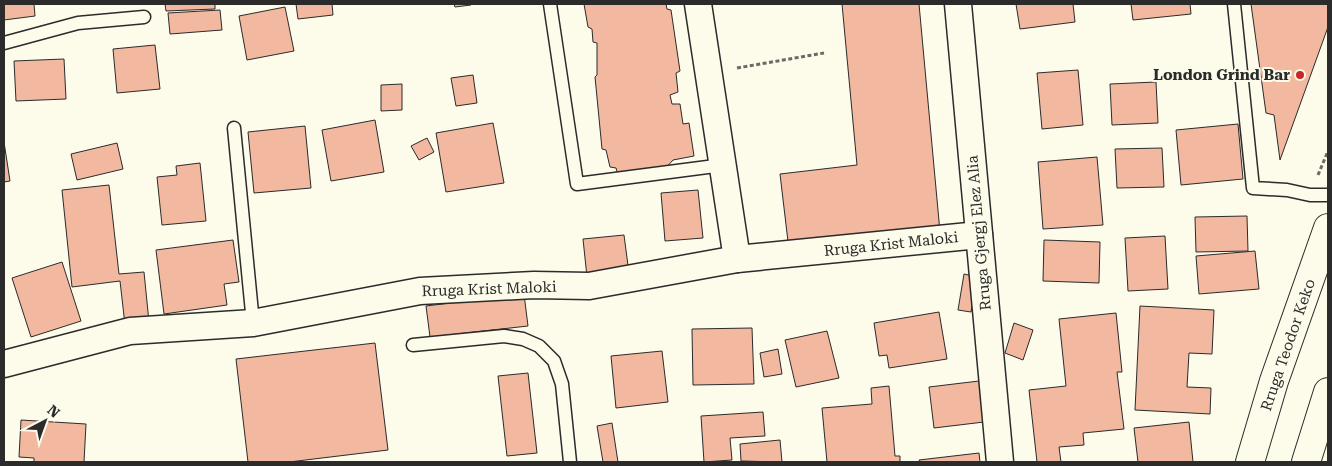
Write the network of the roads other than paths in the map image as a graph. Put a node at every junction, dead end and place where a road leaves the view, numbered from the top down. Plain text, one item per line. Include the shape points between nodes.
1 (550, 4) edge
2 (698, 4) edge
3 (958, 4) edge
4 (1234, 4) edge
5 (144, 17) dead end
6 (4, 43) edge
7 (234, 128) dead end
8 (723, 165) junction
9 (1328, 195) edge
10 (1328, 228) edge
11 (979, 235) junction
12 (737, 260) junction
13 (254, 323) junction
14 (413, 345) dead end
15 (4, 364) edge
16 (1328, 392) edge
17 (570, 462) edge
18 (1000, 462) edge
19 (1250, 462) edge
20 (1306, 462) edge

1 - 8 lane via 577,184
2 - 8 street
3 - 11 street, Rruga Gjergj Elez Alia
4 - 9 lane via 1253,188
5 - 6 lane via 78,23
7 - 13 lane
8 - 12 street
10 - 19 main road, Rruga Teodor Keko via 1274,381
11 - 12 street, Rruga Krist Maloki
11 - 18 street, Rruga Gjergj Elez Alia
12 - 13 street, Rruga Krist Maloki via 589,286 534,285 420,291
13 - 15 street, Rruga Krist Maloki via 130,331
14 - 17 lane via 504,336 539,346 554,361 562,384
16 - 20 main road

